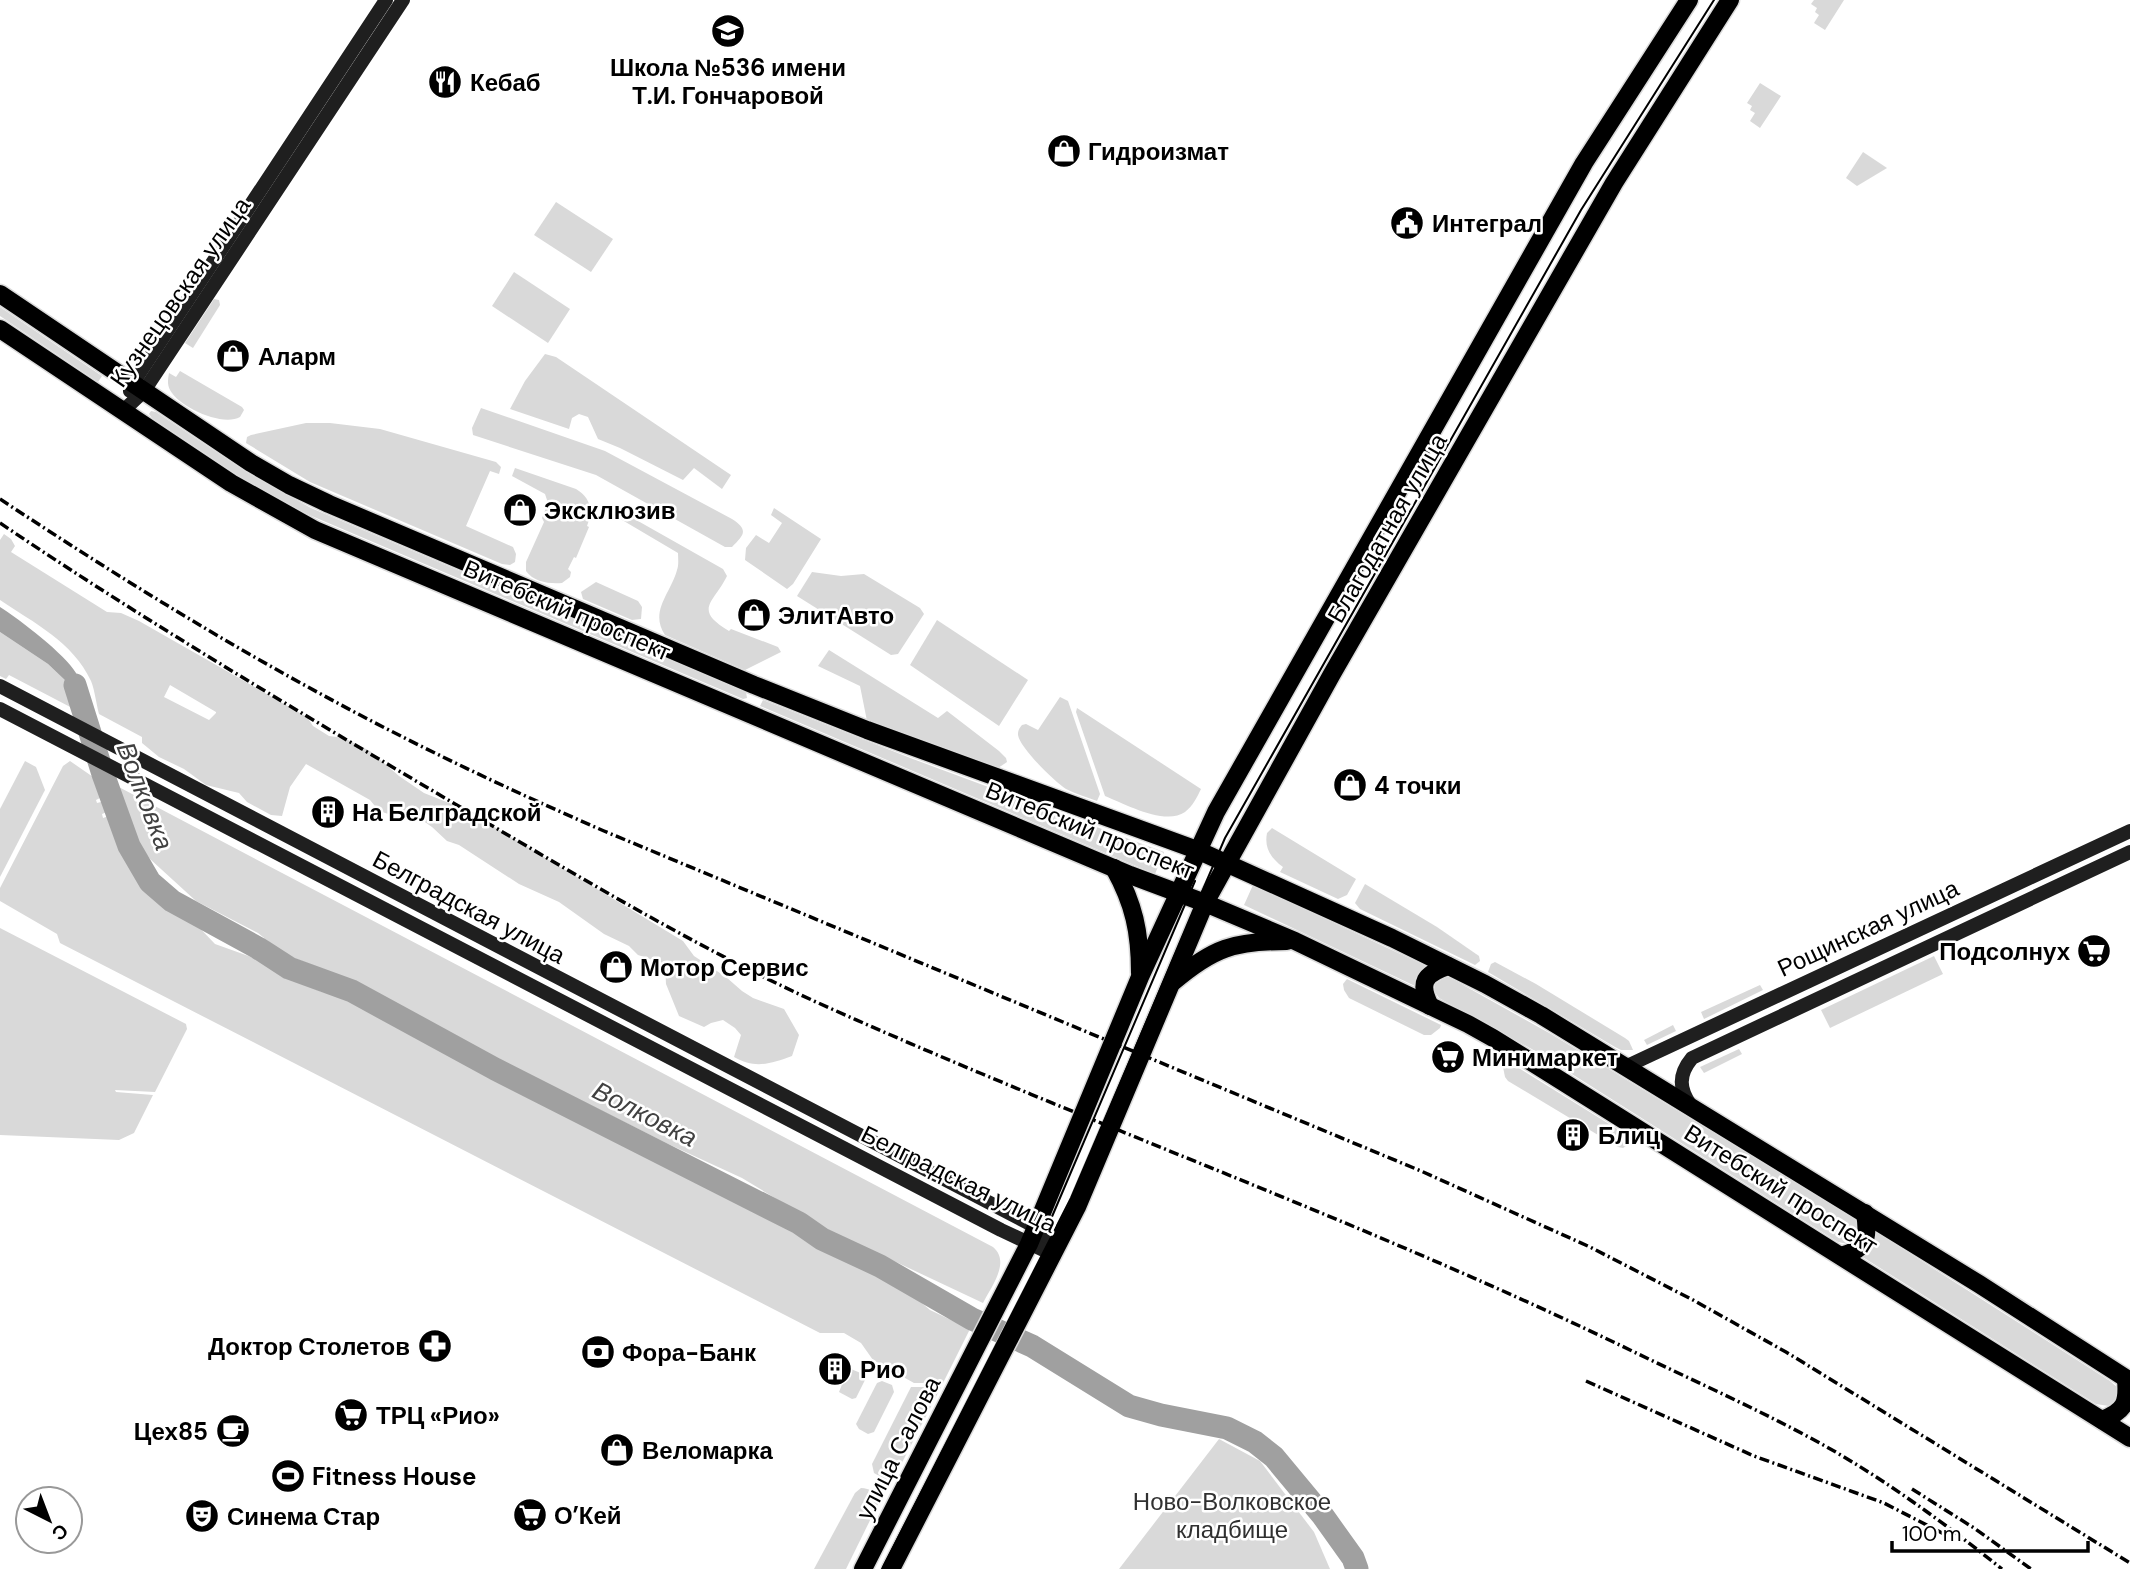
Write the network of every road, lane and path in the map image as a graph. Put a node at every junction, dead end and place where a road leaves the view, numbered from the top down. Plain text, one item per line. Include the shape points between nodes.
1 (386, 0) edge
2 (402, 0) edge
3 (1689, 0) edge
4 (1730, 0) edge
5 (0, 294) edge
6 (0, 329) edge
7 (138, 387) junction
8 (123, 411) junction
9 (754, 685) junction
10 (0, 686) edge
11 (0, 709) edge
12 (744, 711) junction
13 (2130, 831) edge
14 (1197, 850) junction
15 (2130, 852) edge
16 (1226, 862) junction
17 (1114, 868) junction
18 (1178, 894) junction
19 (1205, 903) junction
20 (1295, 941) junction
21 (1448, 966) junction
22 (1140, 977) junction
23 (1170, 985) junction
24 (1430, 1006) junction
25 (1625, 1067) junction
26 (1692, 1108) junction
27 (1865, 1213) junction
28 (1033, 1236) junction
29 (1054, 1255) junction
30 (1841, 1256) junction
31 (2128, 1380) edge
32 (2102, 1420) junction
33 (2130, 1438) edge
34 (863, 1569) edge
35 (891, 1569) edge

1 - 7 street, Кузнецовская улица
2 - 7 street, Кузнецовская улица
3 - 14 main road, Благодатная улица via 1584,163
4 - 16 main road, Благодатная улица via 1614,183
5 - 7 main road, Витебский проспект
6 - 8 main road, Витебский проспект
7 - 8 street, Кузнецовская улица
7 - 9 main road, Витебский проспект via 251,463 319,499
8 - 12 main road, Витебский проспект via 231,483 315,530
9 - 12 main road via 754,701
9 - 14 main road, Витебский проспект
10 - 28 street, Белградская улица
11 - 28 street, Белградская улица
12 - 17 main road, Витебский проспект
13 - 25 street, Рощинская улица
14 - 16 main road, Витебский проспект
14 - 18 main road, Благодатная улица
15 - 26 street, Рощинская улица via 1692,1058 1680,1084
16 - 19 main road, Благодатная улица
16 - 21 main road, Витебский проспект
17 - 18 main road, Витебский проспект
17 - 22 main road via 1134,912
18 - 19 main road, Витебский проспект
18 - 22 main road, Благодатная улица
19 - 20 main road, Витебский проспект
19 - 23 main road, Благодатная улица
20 - 23 main road via 1248,942 1221,949
20 - 24 main road, Витебский проспект
21 - 24 main road via 1426,978 1424,995
21 - 25 main road, Витебский проспект via 1541,1015
22 - 28 main road, Благодатная улица
23 - 29 main road, Благодатная улица
24 - 30 main road, Витебский проспект via 1493,1038
25 - 26 main road, Витебский проспект
26 - 27 main road, Витебский проспект
27 - 30 main road via 1866,1239 1861,1247
27 - 31 main road, Витебский проспект
28 - 29 street, Белградская улица
28 - 34 main road, улица Салова
29 - 35 main road, улица Салова
30 - 32 main road, Витебский проспект
31 - 32 main road via 2123,1407
32 - 33 main road, Витебский проспект

